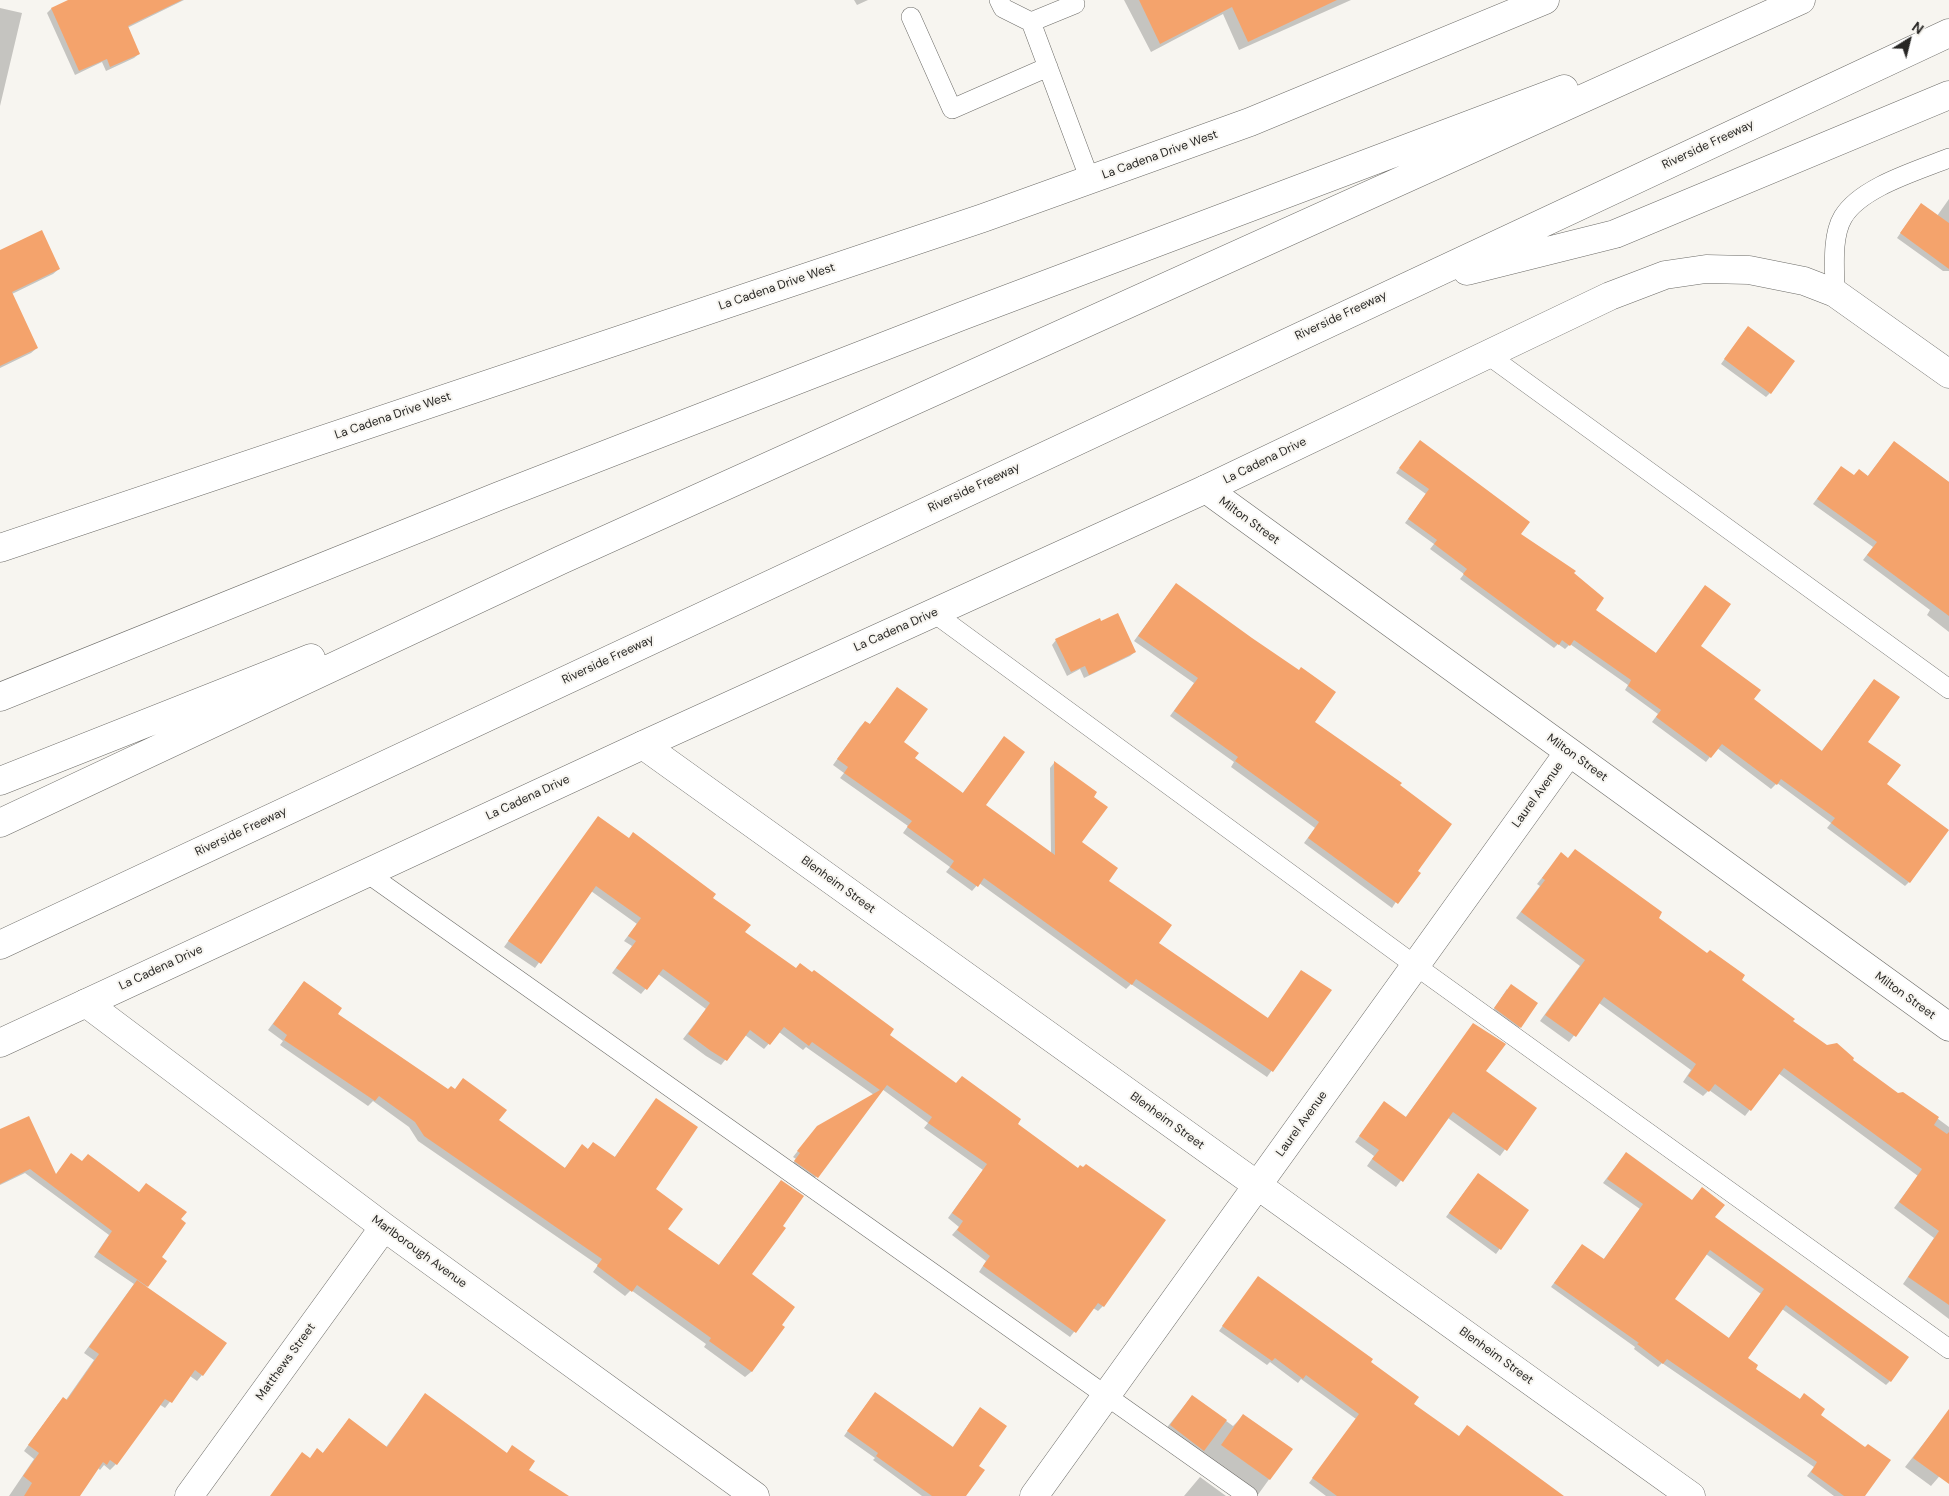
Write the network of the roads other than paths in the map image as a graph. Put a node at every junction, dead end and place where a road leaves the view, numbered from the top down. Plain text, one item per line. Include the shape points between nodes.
1 (999, 0) edge
2 (1800, 0) edge
3 (1528, 3) edge
4 (1075, 4) dead end
5 (911, 17) dead end
6 (1031, 22) junction
7 (1949, 32) edge
8 (1048, 67) junction
9 (1949, 96) edge
10 (1949, 158) edge
11 (1090, 180) junction
12 (1407, 285) junction
13 (1835, 293) junction
14 (1488, 354) junction
15 (1949, 374) edge
16 (1206, 489) junction
17 (0, 548) edge
18 (562, 560) junction
19 (934, 613) junction
20 (1949, 689) edge
21 (0, 697) edge
22 (643, 745) junction
23 (1569, 752) junction
24 (0, 781) edge
25 (0, 823) edge
26 (367, 873) junction
27 (0, 945) edge
28 (1416, 966) junction
29 (86, 1003) junction
30 (1949, 1027) edge
31 (0, 1043) edge
32 (1258, 1186) junction
33 (384, 1227) junction
34 (1949, 1349) edge
35 (1108, 1395) junction
36 (189, 1496) edge
37 (755, 1496) edge
38 (1034, 1496) edge
39 (1248, 1496) edge
40 (1691, 1496) edge

1 - 6 lane via 1003,8
2 - 18 main road
2 - 21 main road via 962,316 499,496
3 - 11 main road, La Cadena Drive West via 1250,122
4 - 6 lane
5 - 8 lane via 952,109
6 - 8 lane
7 - 12 main road, Riverside Freeway
8 - 11 lane
9 - 12 main road via 1615,234
10 - 13 lane via 1870,191 1843,218 1834,249
11 - 17 main road, La Cadena Drive West
12 - 27 main road, Riverside Freeway
13 - 14 main road, La Cadena Drive via 1804,281 1749,270 1706,269 1665,275 1610,296
13 - 15 main road, La Cadena Drive
14 - 16 main road, La Cadena Drive
14 - 20 lane
16 - 19 main road, La Cadena Drive
16 - 23 main road, Milton Street
18 - 24 main road
18 - 25 main road
19 - 22 main road, La Cadena Drive
19 - 28 lane
22 - 26 main road, La Cadena Drive
22 - 32 main road, Blenheim Street
23 - 28 main road, Laurel Avenue
23 - 30 main road, Milton Street
26 - 29 main road, La Cadena Drive
26 - 35 lane
28 - 32 main road, Laurel Avenue
28 - 34 lane
29 - 31 main road, La Cadena Drive
29 - 33 main road, Marlborough Avenue
32 - 35 main road, Laurel Avenue
32 - 40 main road, Blenheim Street
33 - 36 main road, Matthews Street
33 - 37 main road, Marlborough Avenue
35 - 38 main road, Laurel Avenue
35 - 39 lane

